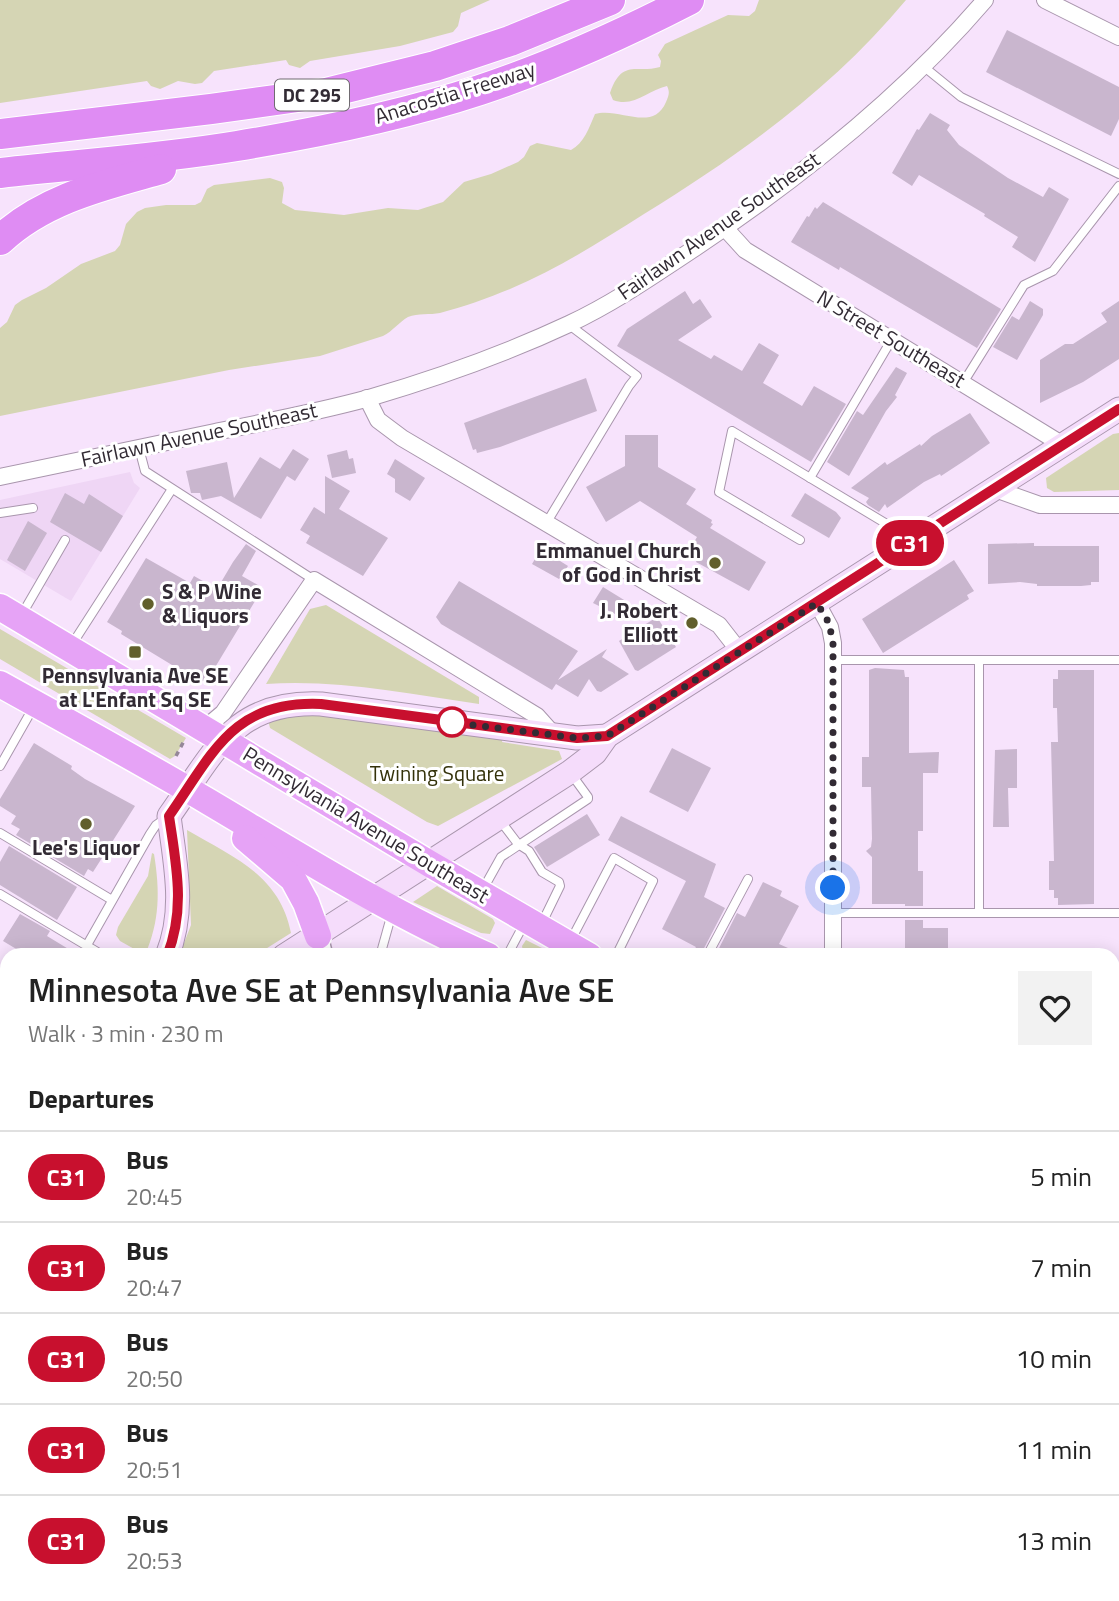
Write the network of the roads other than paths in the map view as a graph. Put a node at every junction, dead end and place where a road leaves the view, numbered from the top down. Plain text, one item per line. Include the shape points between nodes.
1 (610, 0) edge
2 (689, 0) edge
3 (985, 0) edge
4 (1045, 0) edge
5 (1119, 37) edge
6 (923, 65) junction
7 (0, 134) edge
8 (236, 146) junction
9 (0, 173) edge
10 (1119, 174) edge
11 (1119, 186) edge
12 (725, 228) junction
13 (0, 240) edge
14 (568, 324) junction
15 (892, 339) junction
16 (963, 383) junction
17 (367, 398) junction
18 (1119, 409) edge
19 (1063, 445) junction
20 (139, 448) junction
21 (0, 477) edge
22 (810, 478) junction
23 (172, 489) junction
24 (995, 489) junction
25 (1119, 505) edge
26 (33, 508) dead end
27 (0, 513) edge
28 (547, 522) junction
29 (65, 540) dead end
30 (800, 540) dead end
31 (914, 541) junction
32 (313, 580) junction
33 (817, 603) junction
34 (10, 613) edge
35 (69, 648) junction
36 (740, 652) junction
37 (833, 660) junction
38 (979, 660) junction
39 (1119, 660) edge
40 (0, 684) edge
41 (35, 704) junction
42 (204, 735) junction
43 (554, 735) junction
44 (607, 736) junction
45 (0, 766) edge
46 (570, 772) junction
47 (188, 789) junction
48 (169, 816) junction
49 (499, 819) junction
50 (0, 833) edge
51 (518, 844) junction
52 (430, 864) junction
53 (748, 879) dead end
54 (481, 893) junction
55 (0, 894) edge
56 (112, 900) junction
57 (383, 905) junction
58 (833, 913) junction
59 (979, 913) junction
60 (1119, 913) edge
61 (533, 924) junction
62 (87, 945) junction
63 (320, 946) edge
64 (92, 948) edge
65 (170, 948) edge
66 (380, 948) edge
67 (465, 948) edge
68 (514, 948) edge
69 (575, 948) edge
70 (580, 948) edge
71 (620, 948) edge
72 (711, 948) edge
73 (833, 948) edge

1 - 7 highway, Anacostia Freeway / DC 295 via 510,41 326,93
2 - 8 highway, Anacostia Freeway / DC 295 via 605,41 479,90
3 - 6 street, Fairlawn Avenue Southeast
4 - 5 street
6 - 10 lane via 961,97
6 - 12 street, Fairlawn Avenue Southeast via 833,146
8 - 9 highway, Anacostia Freeway / DC 295
8 - 13 highway via 73,196 29,218
11 - 16 lane via 1053,271 1024,285
12 - 14 street, Fairlawn Avenue Southeast via 616,299
12 - 15 street, N Street Southeast via 745,250
14 - 17 street, Fairlawn Avenue Southeast via 473,363
14 - 28 lane via 637,376
15 - 16 street, N Street Southeast
15 - 22 lane
16 - 19 street, N Street Southeast
17 - 20 street, Fairlawn Avenue Southeast
17 - 28 street via 378,420 402,438
18 - 19 main road
19 - 24 main road
20 - 21 street, Fairlawn Avenue Southeast
20 - 23 lane via 145,471
22 - 30 lane via 732,431 719,492
22 - 31 lane
23 - 32 lane
23 - 35 lane
24 - 25 street via 1040,505
24 - 31 main road
26 - 27 lane
28 - 36 street via 719,625
29 - 34 lane
31 - 33 main road
32 - 42 street
32 - 43 street via 537,716
33 - 36 main road
33 - 37 street via 830,627
34 - 35 highway, Pennsylvania Avenue Southeast
35 - 42 highway, Pennsylvania Avenue Southeast
36 - 44 main road
37 - 38 lane
37 - 58 street
38 - 39 lane
38 - 59 lane
40 - 41 highway
41 - 45 lane
41 - 47 highway
42 - 43 main road via 275,707 306,703
42 - 47 main road
42 - 52 highway, Pennsylvania Avenue Southeast
43 - 44 main road
44 - 46 main road via 596,753
46 - 49 main road
46 - 51 lane via 587,799
47 - 48 main road
47 - 57 highway
47 - 63 highway via 293,879
48 - 56 lane via 156,825
48 - 65 main road via 179,889 178,922
49 - 51 lane
49 - 52 main road
50 - 56 lane
51 - 54 lane via 502,857
51 - 61 lane via 561,886
52 - 54 highway, Pennsylvania Avenue Southeast
52 - 57 main road
53 - 72 lane
54 - 61 highway, Pennsylvania Avenue Southeast
55 - 62 lane
56 - 62 lane
57 - 63 main road
57 - 66 lane
57 - 67 highway
58 - 59 lane
58 - 73 street
59 - 60 lane
61 - 68 lane
61 - 69 highway, Pennsylvania Avenue Southeast
62 - 64 lane
70 - 71 lane via 614,858 653,881

